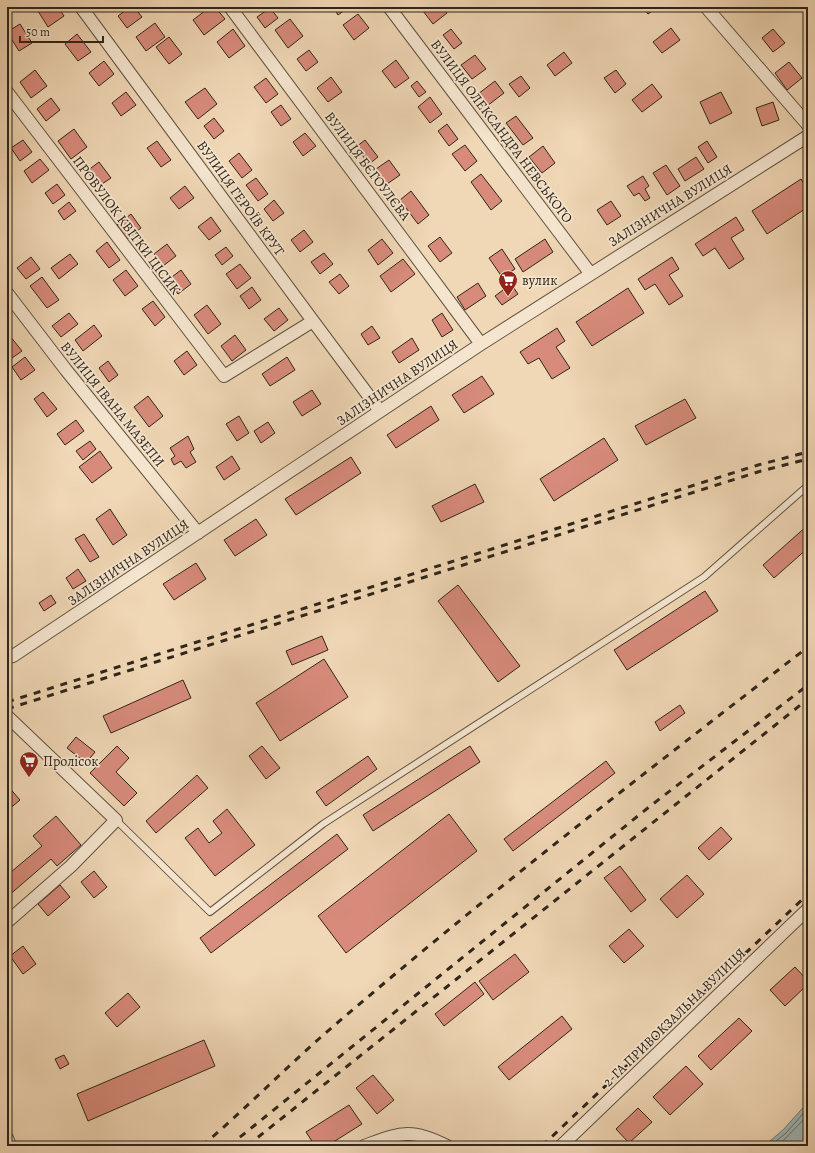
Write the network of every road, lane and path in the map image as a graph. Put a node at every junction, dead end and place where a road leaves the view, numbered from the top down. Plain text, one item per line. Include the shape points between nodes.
1 (81, 7) edge
2 (230, 7) edge
3 (390, 7) edge
4 (706, 7) edge
5 (7, 92) edge
6 (808, 125) edge
7 (808, 136) edge
8 (590, 273) junction
9 (7, 293) edge
10 (313, 321) junction
11 (481, 344) junction
12 (380, 411) junction
13 (804, 489) dead end
14 (198, 533) junction
15 (7, 657) edge
16 (7, 716) edge
17 (116, 820) junction
18 (808, 909) edge
19 (7, 922) edge
20 (7, 1138) edge
21 (10, 1146) edge
22 (364, 1146) edge
23 (447, 1146) edge
24 (561, 1146) edge

1 - 10 street, ВУЛИЦЯ ГЕРОЇВ КРУТ
2 - 11 street, ВУЛИЦЯ БЄГОУЛЄВА
3 - 8 street, ВУЛИЦЯ ОЛЕКСАНДРА НЕВСЬКОГО
4 - 6 street
5 - 10 street, ПРОВУЛОК КВІТКИ ЦІСИК via 224,376
7 - 8 street, ЗАЛІЗНИЧНА ВУЛИЦЯ
8 - 11 street, ЗАЛІЗНИЧНА ВУЛИЦЯ
9 - 14 street, ВУЛИЦЯ ІВАНА МАЗЕПИ via 70,376
10 - 12 street, ВУЛИЦЯ ГЕРОЇВ КРУТ
11 - 12 street, ЗАЛІЗНИЧНА ВУЛИЦЯ
12 - 14 street, ЗАЛІЗНИЧНА ВУЛИЦЯ
13 - 17 lane via 704,576 323,824 210,912
14 - 15 street, ЗАЛІЗНИЧНА ВУЛИЦЯ via 13,656
16 - 17 street
17 - 19 street via 71,866
18 - 24 street, 2-ГА ПРИВОКЗАЛЬНА ВУЛИЦЯ
20 - 21 street
22 - 23 street via 395,1134 414,1133

